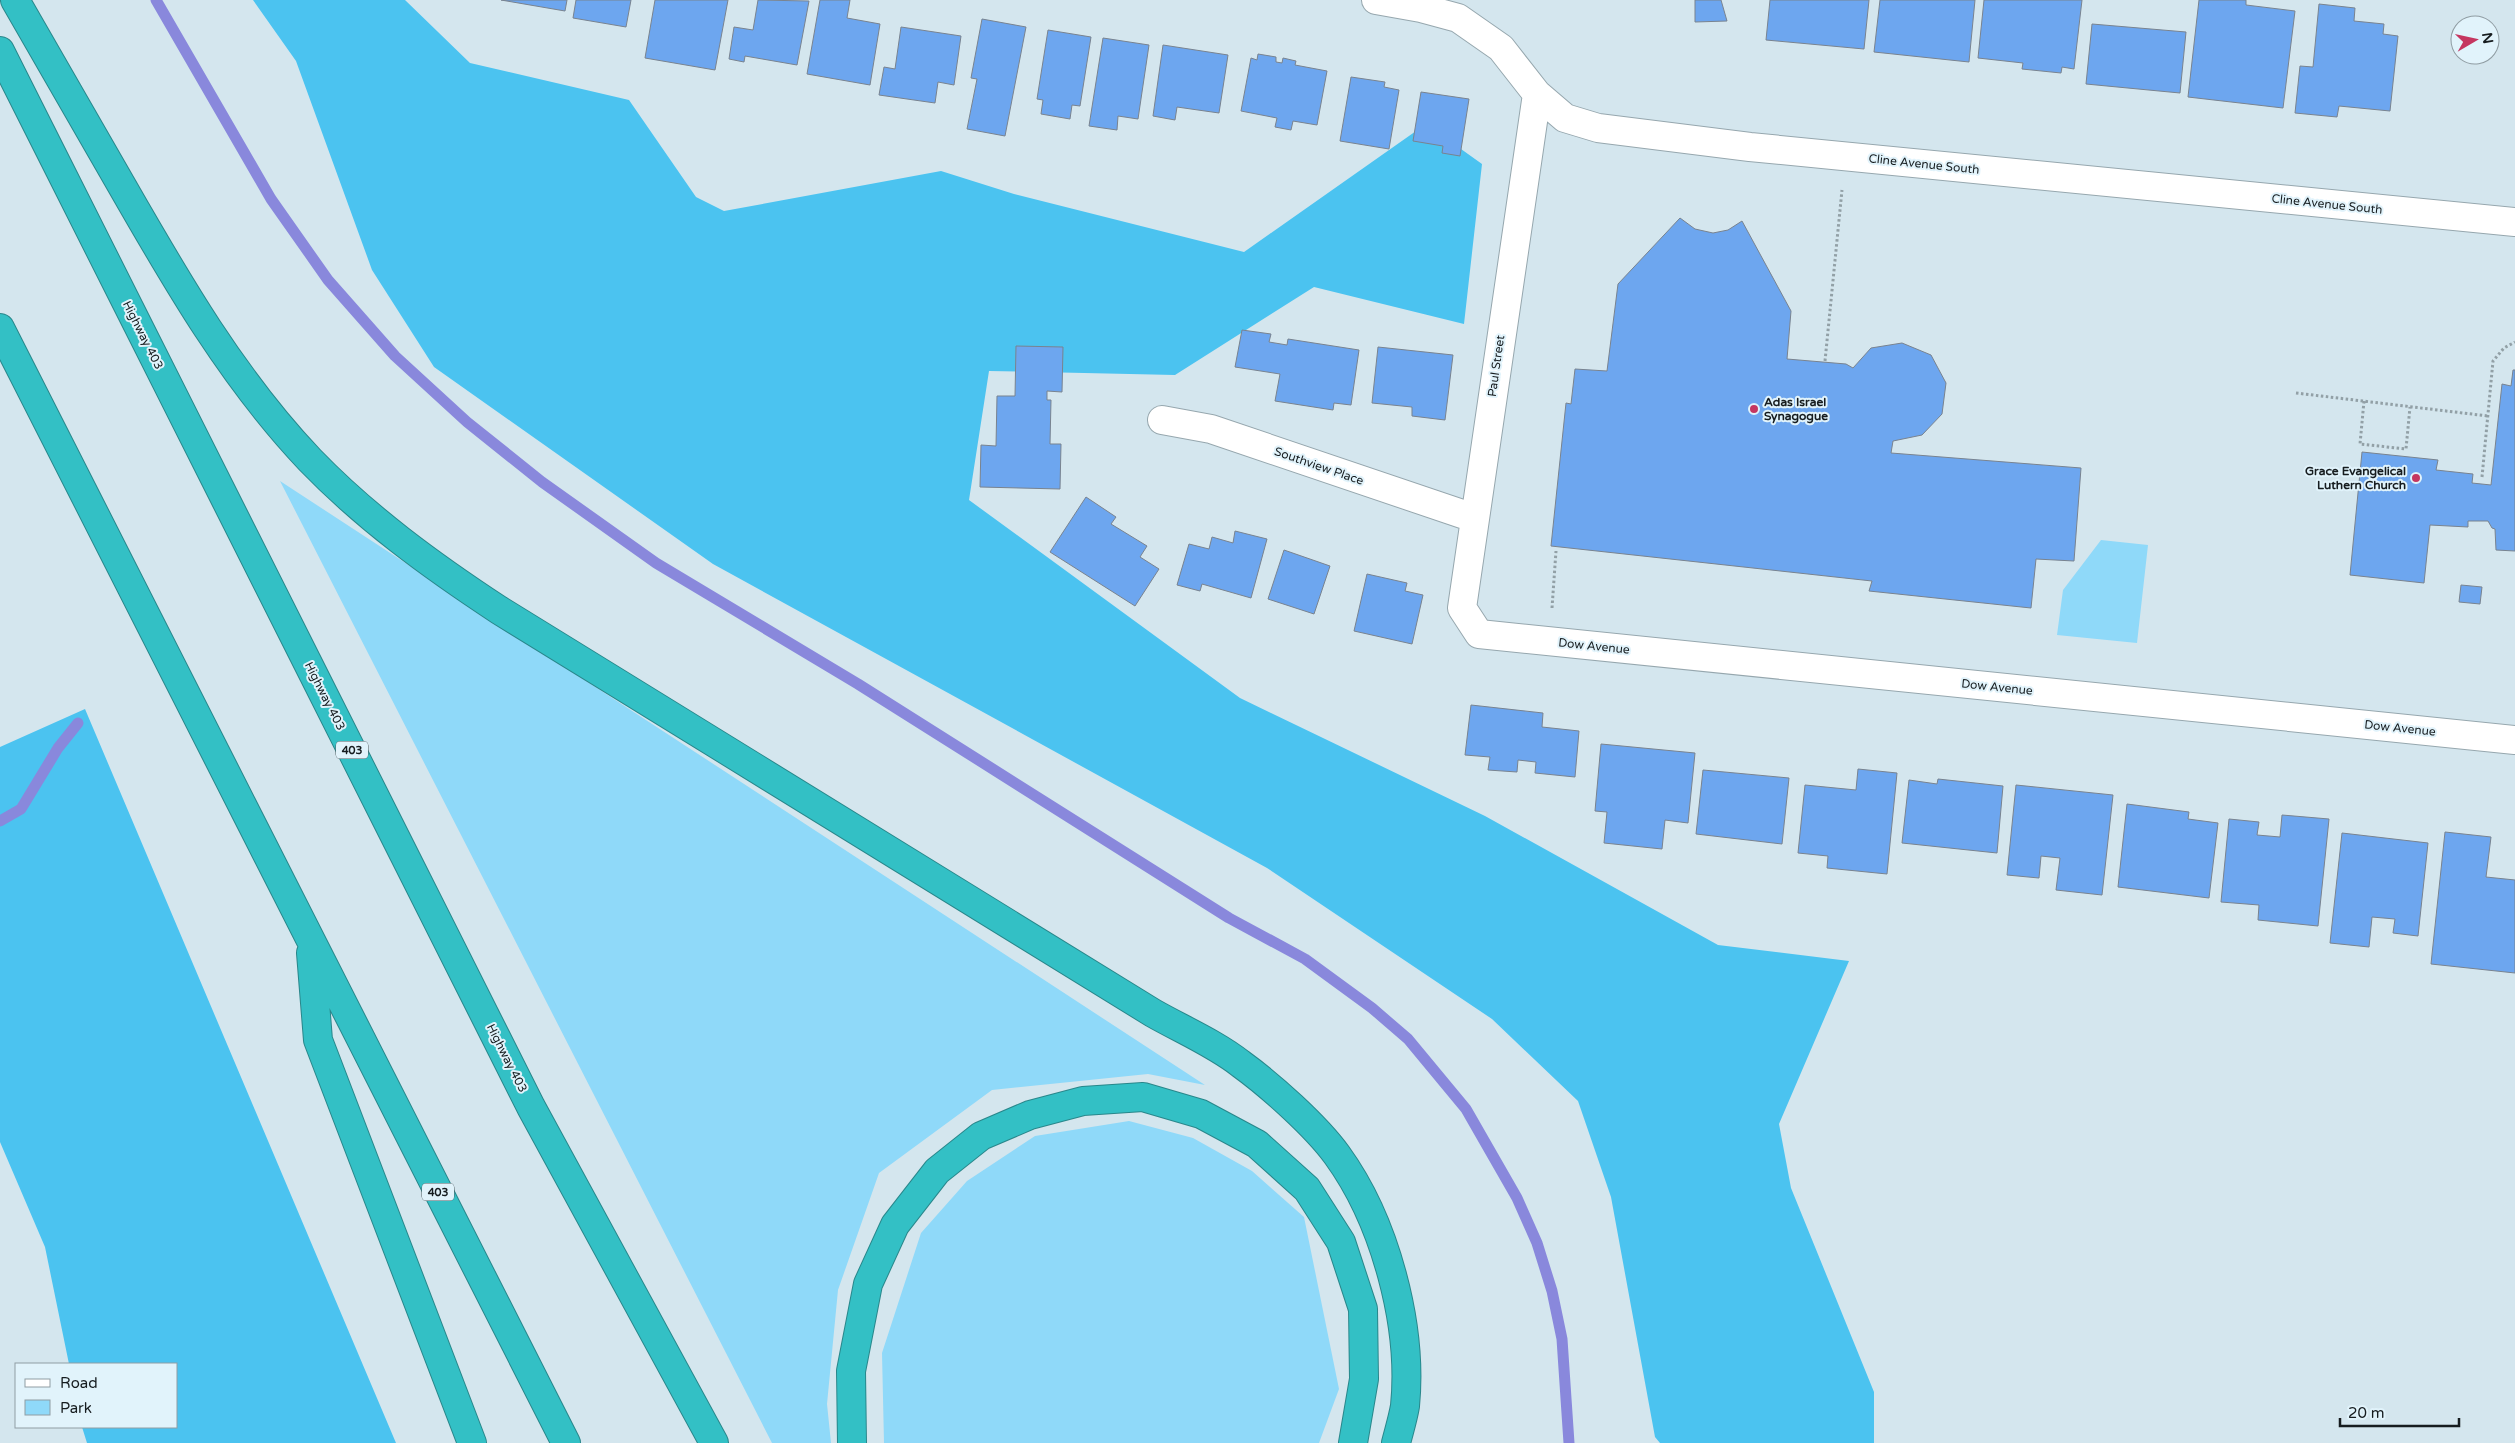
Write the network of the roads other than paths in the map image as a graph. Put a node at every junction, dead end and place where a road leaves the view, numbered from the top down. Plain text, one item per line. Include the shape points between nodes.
1 (15, 0) edge
2 (1376, 0) edge
3 (0, 52) edge
4 (1537, 94) junction
5 (2515, 222) edge
6 (0, 328) edge
7 (1162, 420) dead end
8 (1474, 518) junction
9 (1479, 634) joint
10 (2515, 740) edge
11 (311, 942) junction
12 (472, 1443) edge
13 (566, 1443) edge
14 (714, 1443) edge
15 (852, 1443) edge
16 (1354, 1443) edge
17 (1396, 1443) edge

1 - 17 highway via 199,318 270,414 310,460 353,501 449,577 499,610 1153,1013 1240,1063 1294,1110 1337,1154 1368,1209 1390,1265 1404,1331 1405,1406
2 - 4 street, Cline Avenue South via 1458,18 1501,48
3 - 14 highway, Highway 403 / 403 via 531,1106
4 - 5 street, Cline Avenue South via 1565,118 1598,128 1846,157
4 - 8 street, Paul Street
6 - 11 highway, 403
7 - 8 street, Southview Place via 1211,429
8 - 9 street, Paul Street via 1462,608
9 - 10 street, Dow Avenue
11 - 12 highway via 318,1040
11 - 13 highway, 403
15 - 16 highway via 851,1371 868,1284 896,1225 937,1171 981,1136 1030,1114 1083,1101 1143,1097 1201,1114 1257,1144 1307,1189 1341,1242 1363,1309 1364,1379

